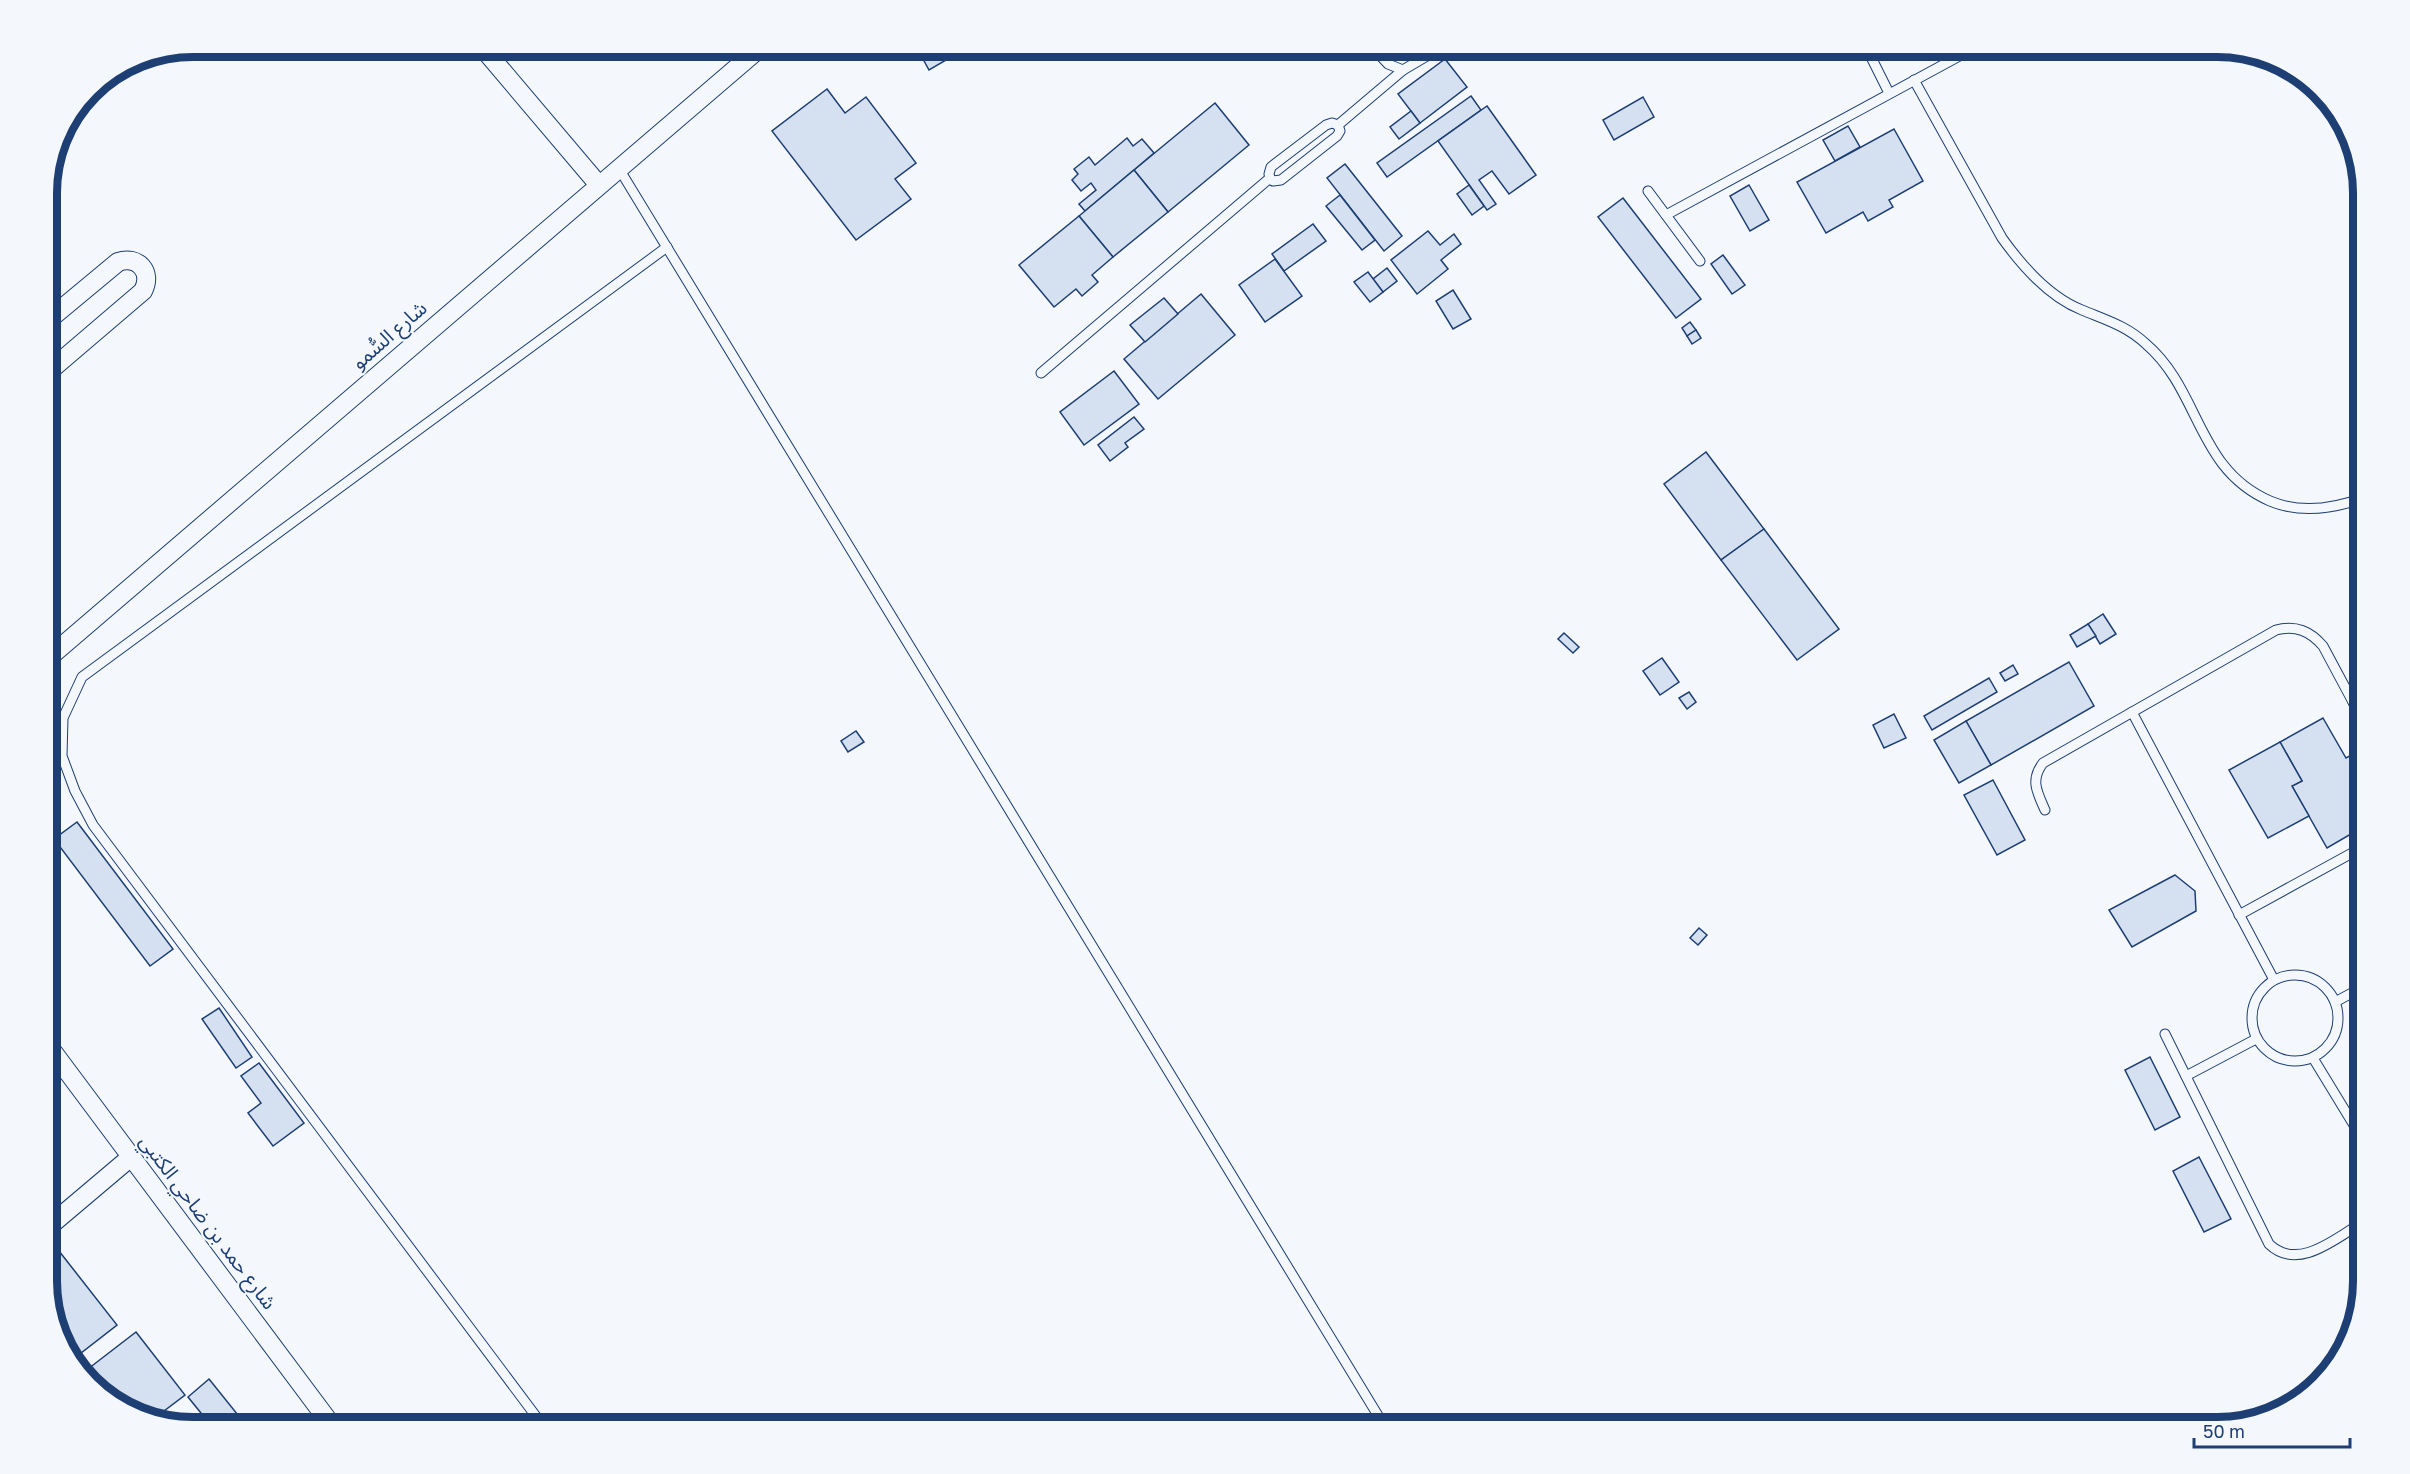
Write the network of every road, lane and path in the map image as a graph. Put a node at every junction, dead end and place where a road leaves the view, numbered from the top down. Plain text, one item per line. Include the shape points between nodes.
1 (491, 57) edge
2 (748, 57) edge
3 (1381, 57) edge
4 (1424, 57) edge
5 (1871, 57) edge
6 (1956, 57) edge
7 (1403, 70) junction
8 (1914, 80) junction
9 (1889, 93) junction
10 (1338, 125) junction
11 (618, 167) junction
12 (1270, 178) junction
13 (598, 184) junction
14 (1648, 191) dead end
15 (1666, 214) junction
16 (667, 247) junction
17 (1700, 261) dead end
18 (57, 313) edge
19 (57, 364) edge
20 (1041, 373) dead end
21 (2353, 501) edge
22 (57, 650) edge
23 (2352, 702) edge
24 (2132, 712) junction
25 (2045, 810) dead end
26 (2353, 852) edge
27 (2239, 915) junction
28 (2274, 980) junction
29 (2353, 992) edge
30 (2335, 1002) junction
31 (2165, 1034) dead end
32 (2256, 1038) junction
33 (57, 1057) edge
34 (2313, 1058) junction
35 (2186, 1076) junction
36 (2353, 1124) edge
37 (131, 1157) junction
38 (57, 1219) edge
39 (2353, 1228) edge
40 (325, 1417) edge
41 (536, 1417) edge
42 (1378, 1417) edge

1 - 13 street
2 - 11 street, شارع السُّمو
3 - 7 lane
4 - 7 lane
5 - 9 lane
6 - 8 lane
7 - 10 lane
8 - 9 lane
8 - 21 lane via 2016,257 2064,300 2114,322 2147,344 2174,376 2222,465 2238,482 2278,505 2301,509 2324,509
9 - 15 lane
10 - 12 lane via 1326,124 1271,167
10 - 12 lane via 1337,136 1281,180
11 - 13 street, شارع السُّمو
11 - 16 lane
12 - 20 lane
13 - 22 street, شارع السُّمو
14 - 15 lane
15 - 17 lane
16 - 41 lane via 82,677 63,717 63,756 93,825
16 - 42 lane
18 - 19 street via 118,262 131,260 146,272 143,291
23 - 24 lane via 2323,646 2301,629 2284,628
24 - 25 lane via 2043,763 2035,783
24 - 27 lane
26 - 27 lane
27 - 28 lane
28 - 30 lane via 2288,976 2316,980
28 - 32 lane via 2253,1006
29 - 30 lane
30 - 34 lane via 2335,1034 2324,1051
31 - 35 lane
32 - 34 lane via 2280,1060 2297,1062
32 - 35 lane
33 - 37 street, شارع حمد بن ضاحي الكتبي
34 - 36 lane
35 - 39 lane via 2264,1236 2276,1251 2302,1255
37 - 38 street
37 - 40 street, شارع حمد بن ضاحي الكتبي

